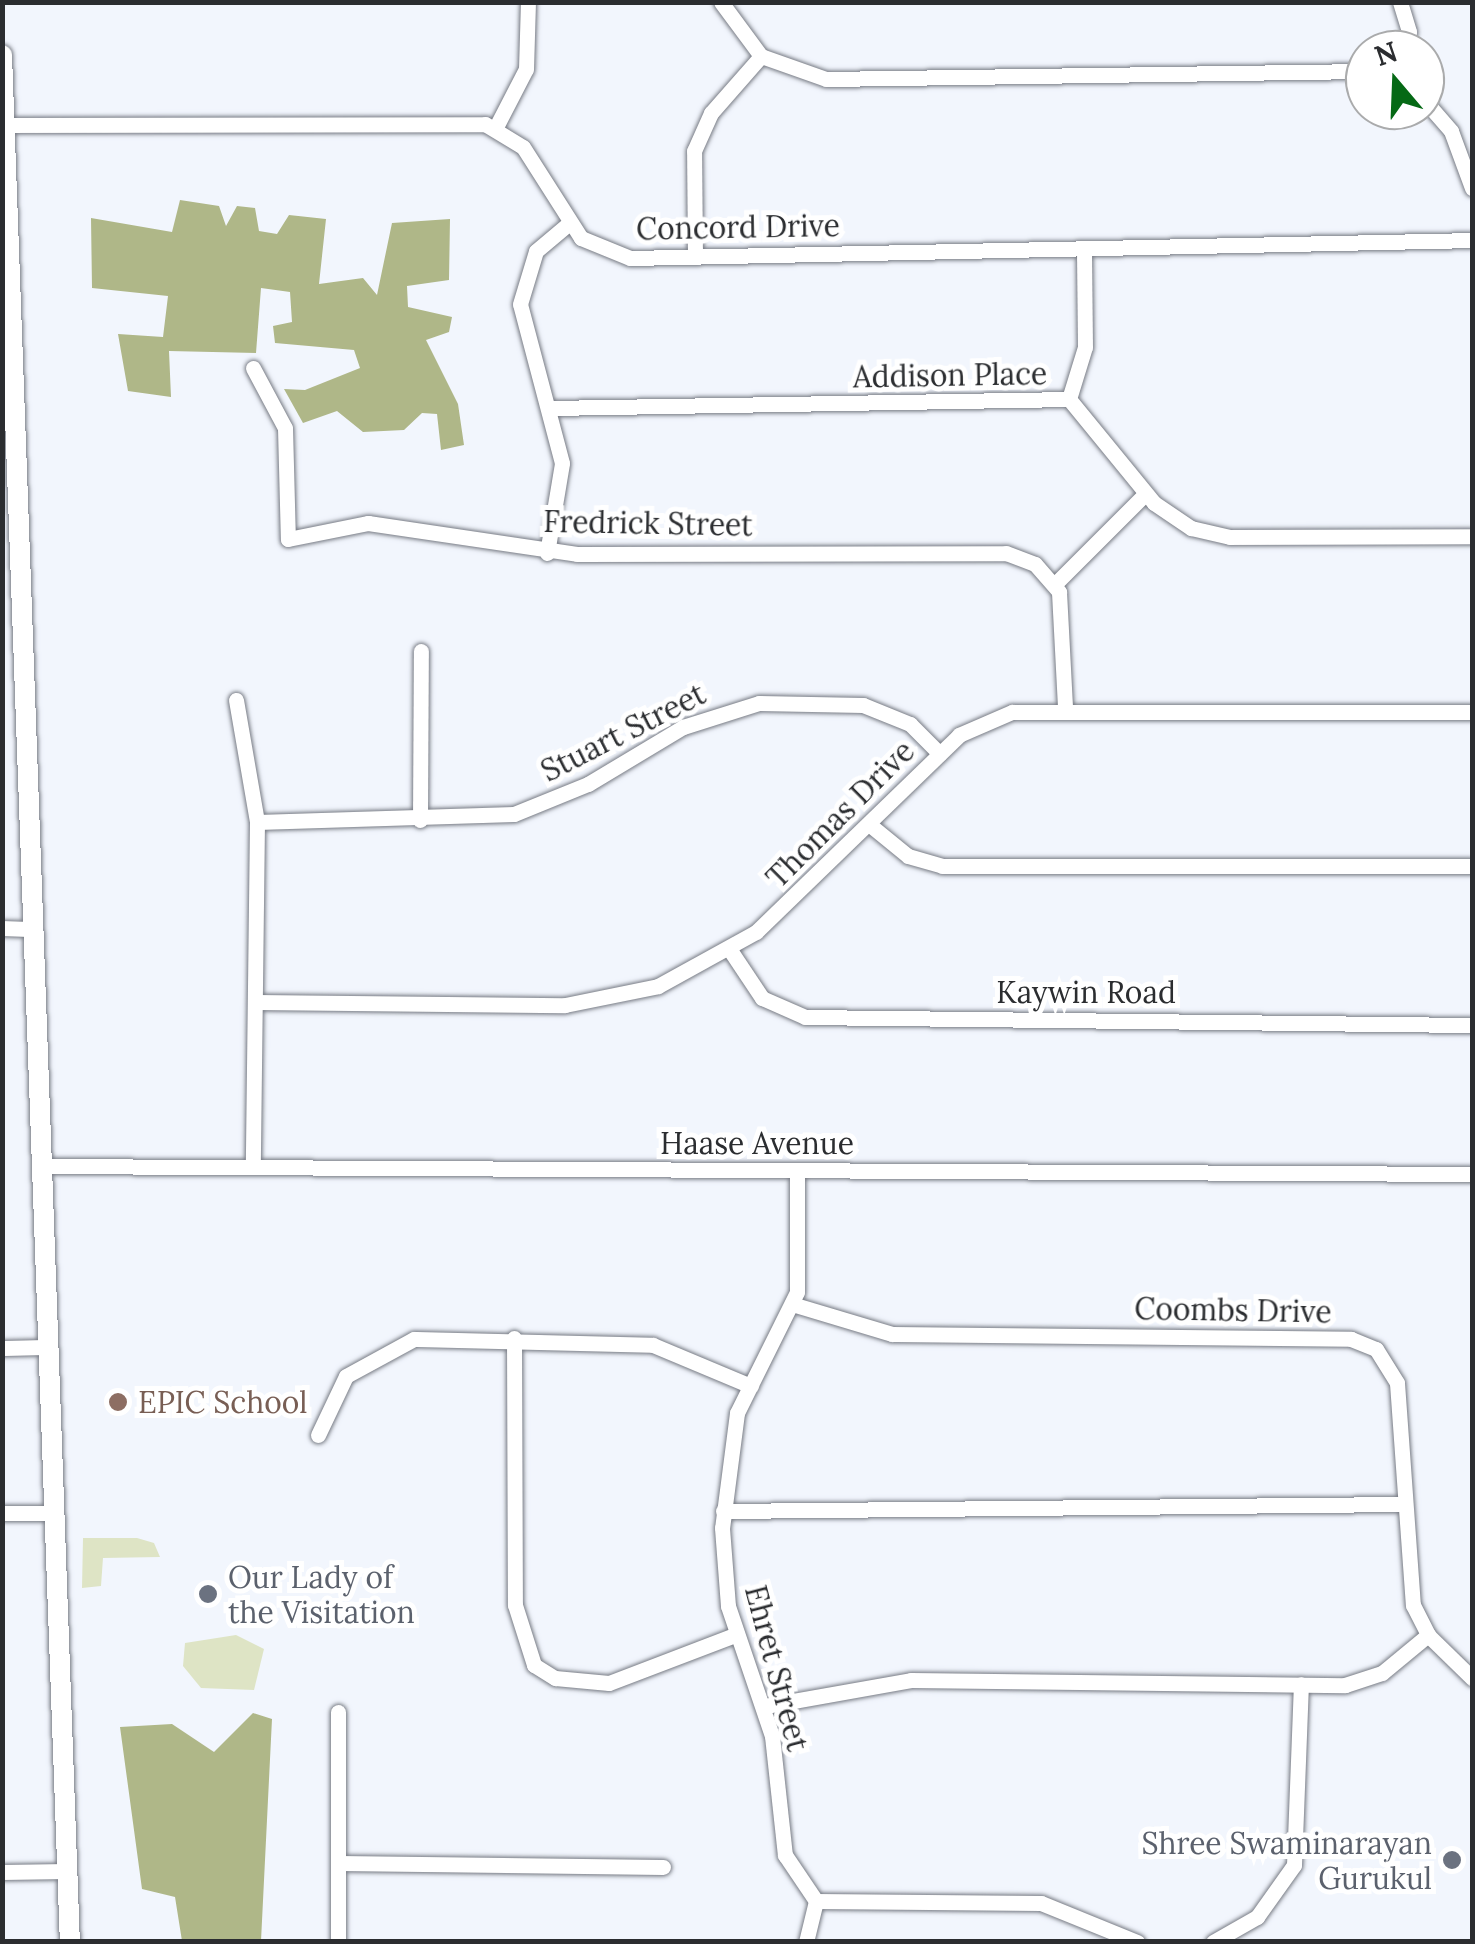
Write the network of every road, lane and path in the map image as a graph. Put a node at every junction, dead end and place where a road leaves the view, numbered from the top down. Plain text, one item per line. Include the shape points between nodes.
1 (528, 2) edge
2 (721, 2) edge
3 (1400, 2) edge
4 (1408, 30) edge
5 (2, 55) edge
6 (760, 56) junction
7 (1345, 71) edge
8 (6, 125) junction
9 (496, 126) junction
10 (1445, 127) edge
11 (1467, 155) edge
12 (1472, 188) edge
13 (566, 225) junction
14 (1472, 240) edge
15 (1084, 248) junction
16 (695, 256) junction
17 (253, 368) dead end
18 (1069, 399) junction
19 (550, 408) junction
20 (1145, 494) junction
21 (1472, 536) edge
22 (547, 553) junction
23 (1055, 584) junction
24 (421, 651) dead end
25 (236, 700) dead end
26 (1064, 708) junction
27 (1472, 712) edge
28 (940, 754) junction
29 (420, 820) junction
30 (257, 822) junction
31 (870, 825) junction
32 (1472, 866) edge
33 (2, 928) edge
34 (35, 929) junction
35 (730, 950) junction
36 (256, 1002) junction
37 (1472, 1024) edge
38 (42, 1166) junction
39 (253, 1168) junction
40 (797, 1171) junction
41 (1472, 1174) edge
42 (792, 1304) junction
43 (514, 1338) junction
44 (2, 1348) edge
45 (47, 1348) junction
46 (751, 1386) junction
47 (318, 1435) dead end
48 (1404, 1504) junction
49 (723, 1511) junction
50 (2, 1512) edge
51 (53, 1513) junction
52 (737, 1634) junction
53 (1428, 1634) junction
54 (1472, 1678) edge
55 (1301, 1684) junction
56 (765, 1706) junction
57 (338, 1712) dead end
58 (338, 1863) junction
59 (663, 1867) dead end
60 (68, 1871) junction
61 (2, 1872) edge
62 (816, 1902) junction
63 (70, 1942) edge
64 (338, 1942) edge
65 (806, 1942) edge
66 (1138, 1942) edge
67 (1212, 1942) edge

1 - 9 street via 526,69
2 - 6 street
3 - 4 street
5 - 8 street
6 - 7 street via 826,78
6 - 16 street via 711,112 694,151
8 - 9 street
8 - 34 street
9 - 13 street, Concord Drive via 523,147
10 - 11 street
11 - 12 street
13 - 16 street, Concord Drive via 612,254
13 - 19 street via 536,250 520,304
14 - 15 street, Concord Drive
15 - 16 street, Concord Drive
15 - 18 street via 1085,347
17 - 22 street, Fredrick Street via 285,428 288,539 398,524
18 - 19 street, Addison Place
18 - 20 street, Addison Place
19 - 22 street via 562,463
20 - 21 street, Addison Place via 1191,528 1230,537
20 - 23 street
22 - 23 street, Fredrick Street via 985,550 1036,564
23 - 26 street
24 - 29 street
25 - 30 street
26 - 27 street, Thomas Drive
26 - 28 street, Thomas Drive via 982,721
28 - 29 street, Stuart Street via 910,724 862,705 759,702 683,727 542,804
28 - 31 street, Thomas Drive
29 - 30 street, Stuart Street
30 - 36 street
31 - 32 street via 908,856 942,866
31 - 35 street, Thomas Drive
33 - 34 street
34 - 38 street
35 - 36 street, Thomas Drive via 658,986 598,1001
35 - 37 street, Kaywin Road via 762,998 805,1017
36 - 39 street
38 - 39 street, Haase Avenue
38 - 45 street
39 - 40 street, Haase Avenue
40 - 41 street, Haase Avenue
40 - 42 street, Ehret Street via 800,1272
42 - 46 street, Ehret Street
42 - 48 street, Coombs Drive via 892,1334 1364,1342 1386,1358 1397,1383
43 - 46 street via 654,1344
43 - 47 street via 432,1337 378,1351 334,1389
43 - 52 street via 515,1605 534,1665 555,1678 608,1684
44 - 45 street
45 - 51 street
46 - 49 street, Ehret Street via 726,1446
48 - 49 street
48 - 53 street, Coombs Drive via 1408,1586
49 - 52 street, Ehret Street
50 - 51 street
51 - 60 street
52 - 56 street, Ehret Street
53 - 54 street, Coombs Drive
53 - 55 street via 1366,1680
55 - 56 street via 911,1680
55 - 67 street via 1294,1865 1257,1917
56 - 62 street, Ehret Street via 784,1850
57 - 58 street
58 - 59 street
58 - 64 street
60 - 61 street
60 - 63 street
62 - 65 street
62 - 66 street via 1041,1903

